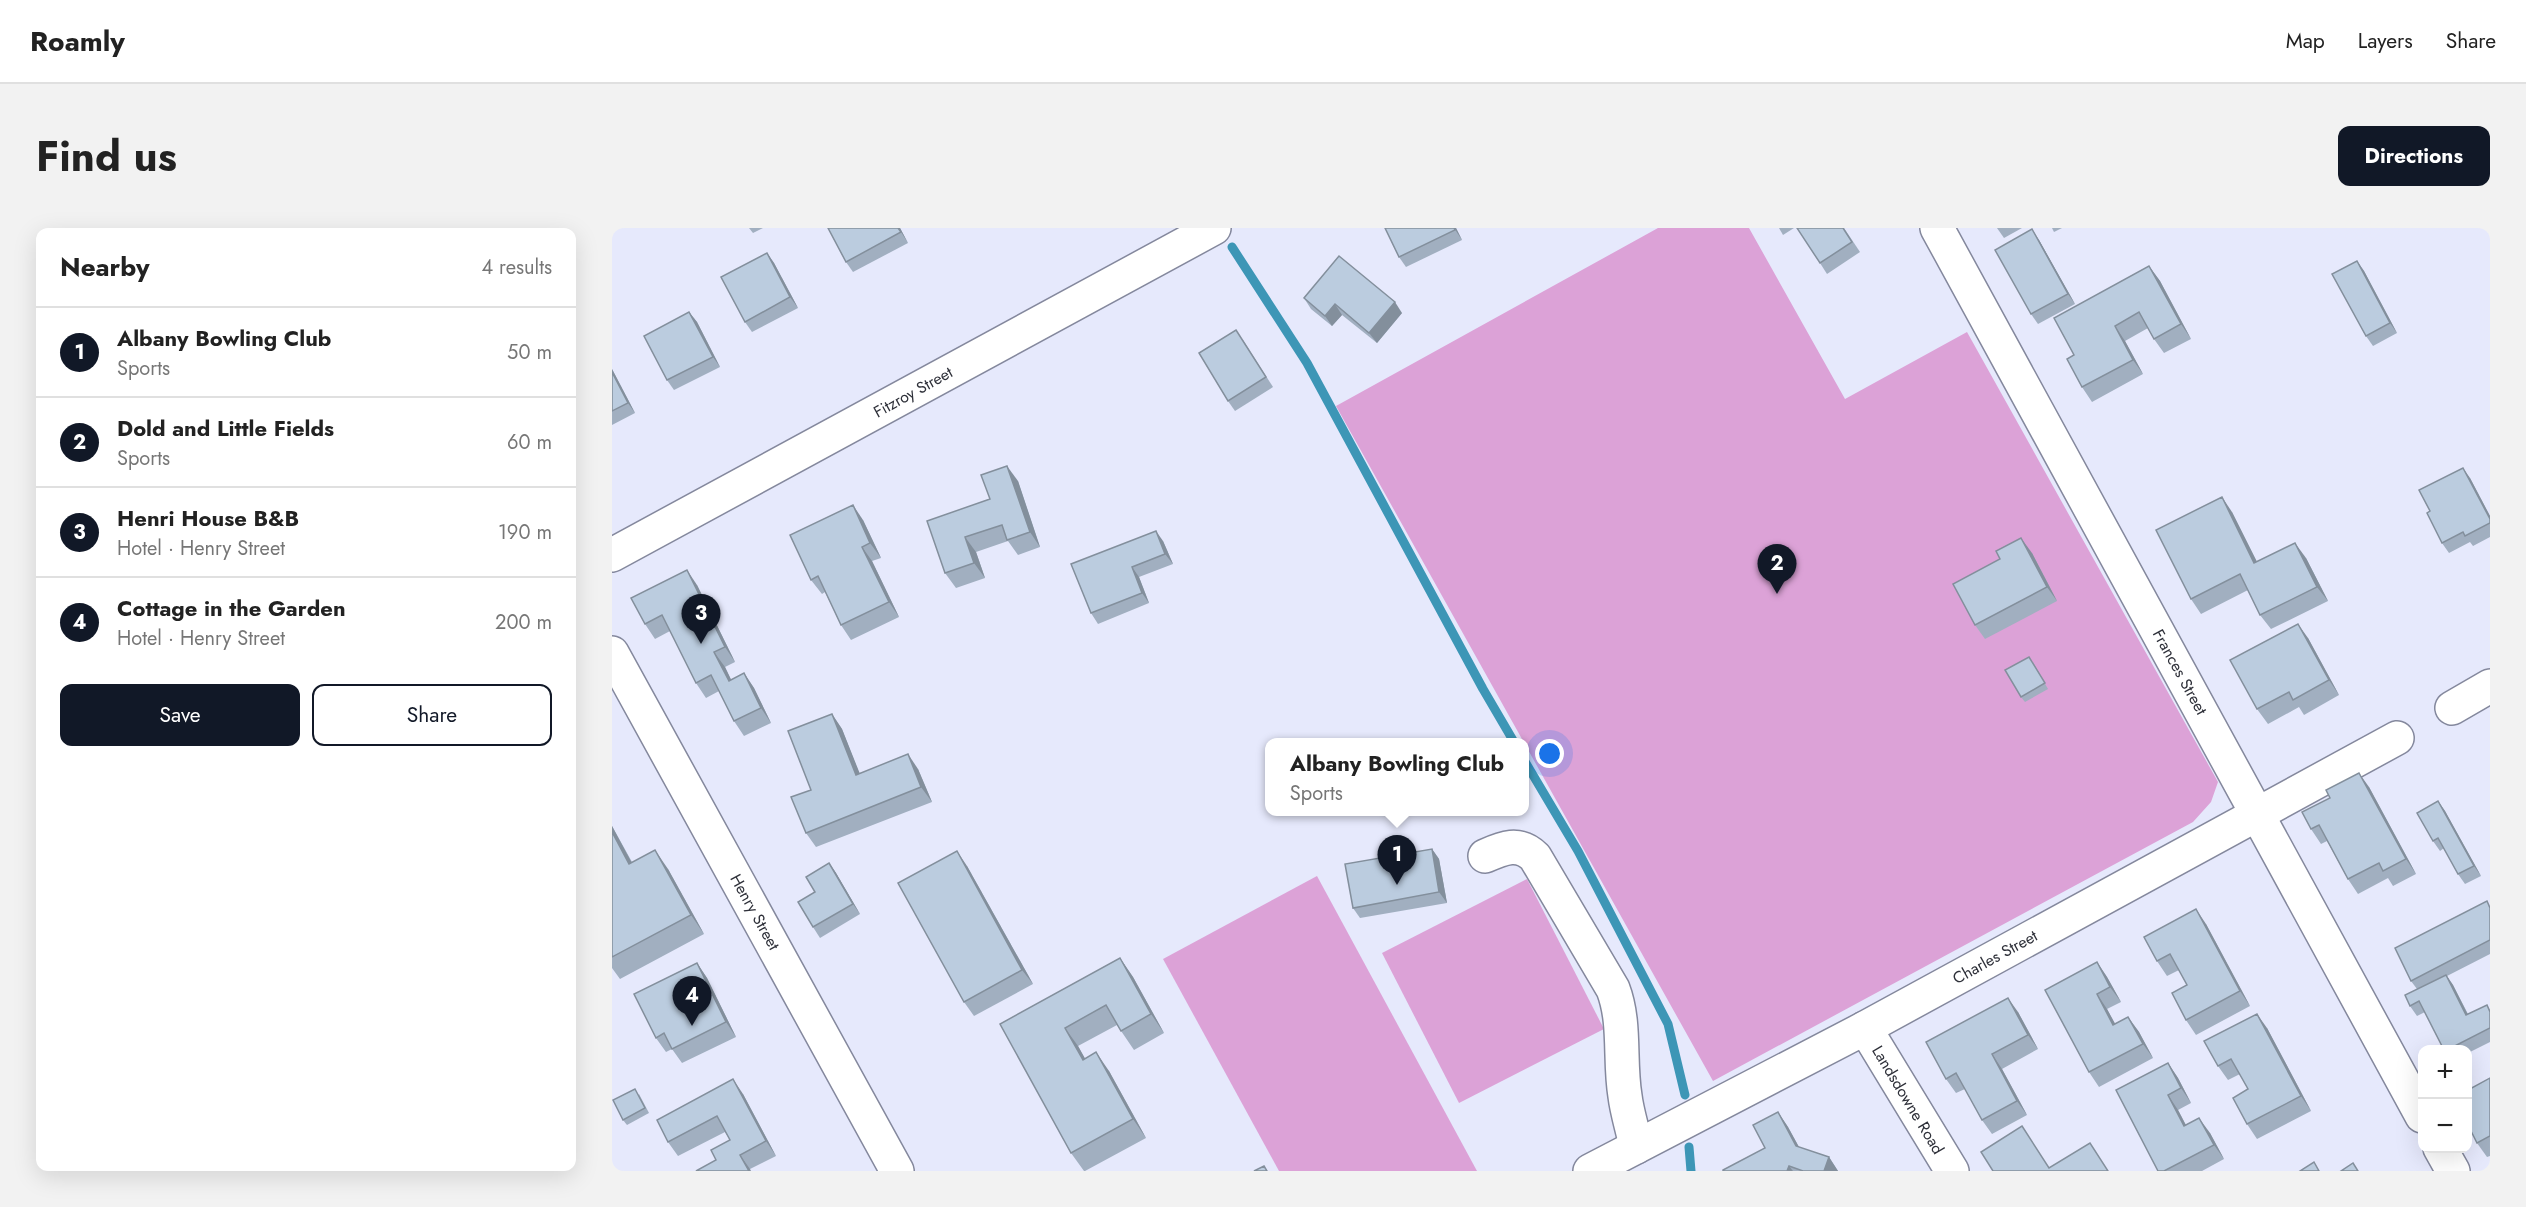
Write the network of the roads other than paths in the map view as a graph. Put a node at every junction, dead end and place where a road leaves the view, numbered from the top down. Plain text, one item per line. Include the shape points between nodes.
1 (1214, 228) edge
2 (1937, 228) edge
3 (612, 555) edge
4 (612, 653) edge
5 (2490, 686) edge
6 (2452, 708) dead end
7 (2397, 738) dead end
8 (2258, 814) junction
9 (1485, 856) dead end
10 (1865, 1028) junction
11 (2418, 1109) edge
12 (1636, 1147) junction
13 (2442, 1153) edge
14 (897, 1171) edge
15 (1590, 1171) edge
16 (1952, 1171) edge
17 (2452, 1171) edge

1 - 3 street, Fitzroy Street
2 - 8 street, Frances Street
4 - 14 street, Henry Street
5 - 6 street
7 - 8 street, Charles Street
8 - 10 street, Charles Street
8 - 11 street, Frances Street
9 - 12 street via 1517,846 1536,857 1613,989 1620,1020 1624,1096
10 - 12 street, Charles Street
10 - 16 street, Landsdowne Road
12 - 15 street, Charles Street
13 - 17 street

